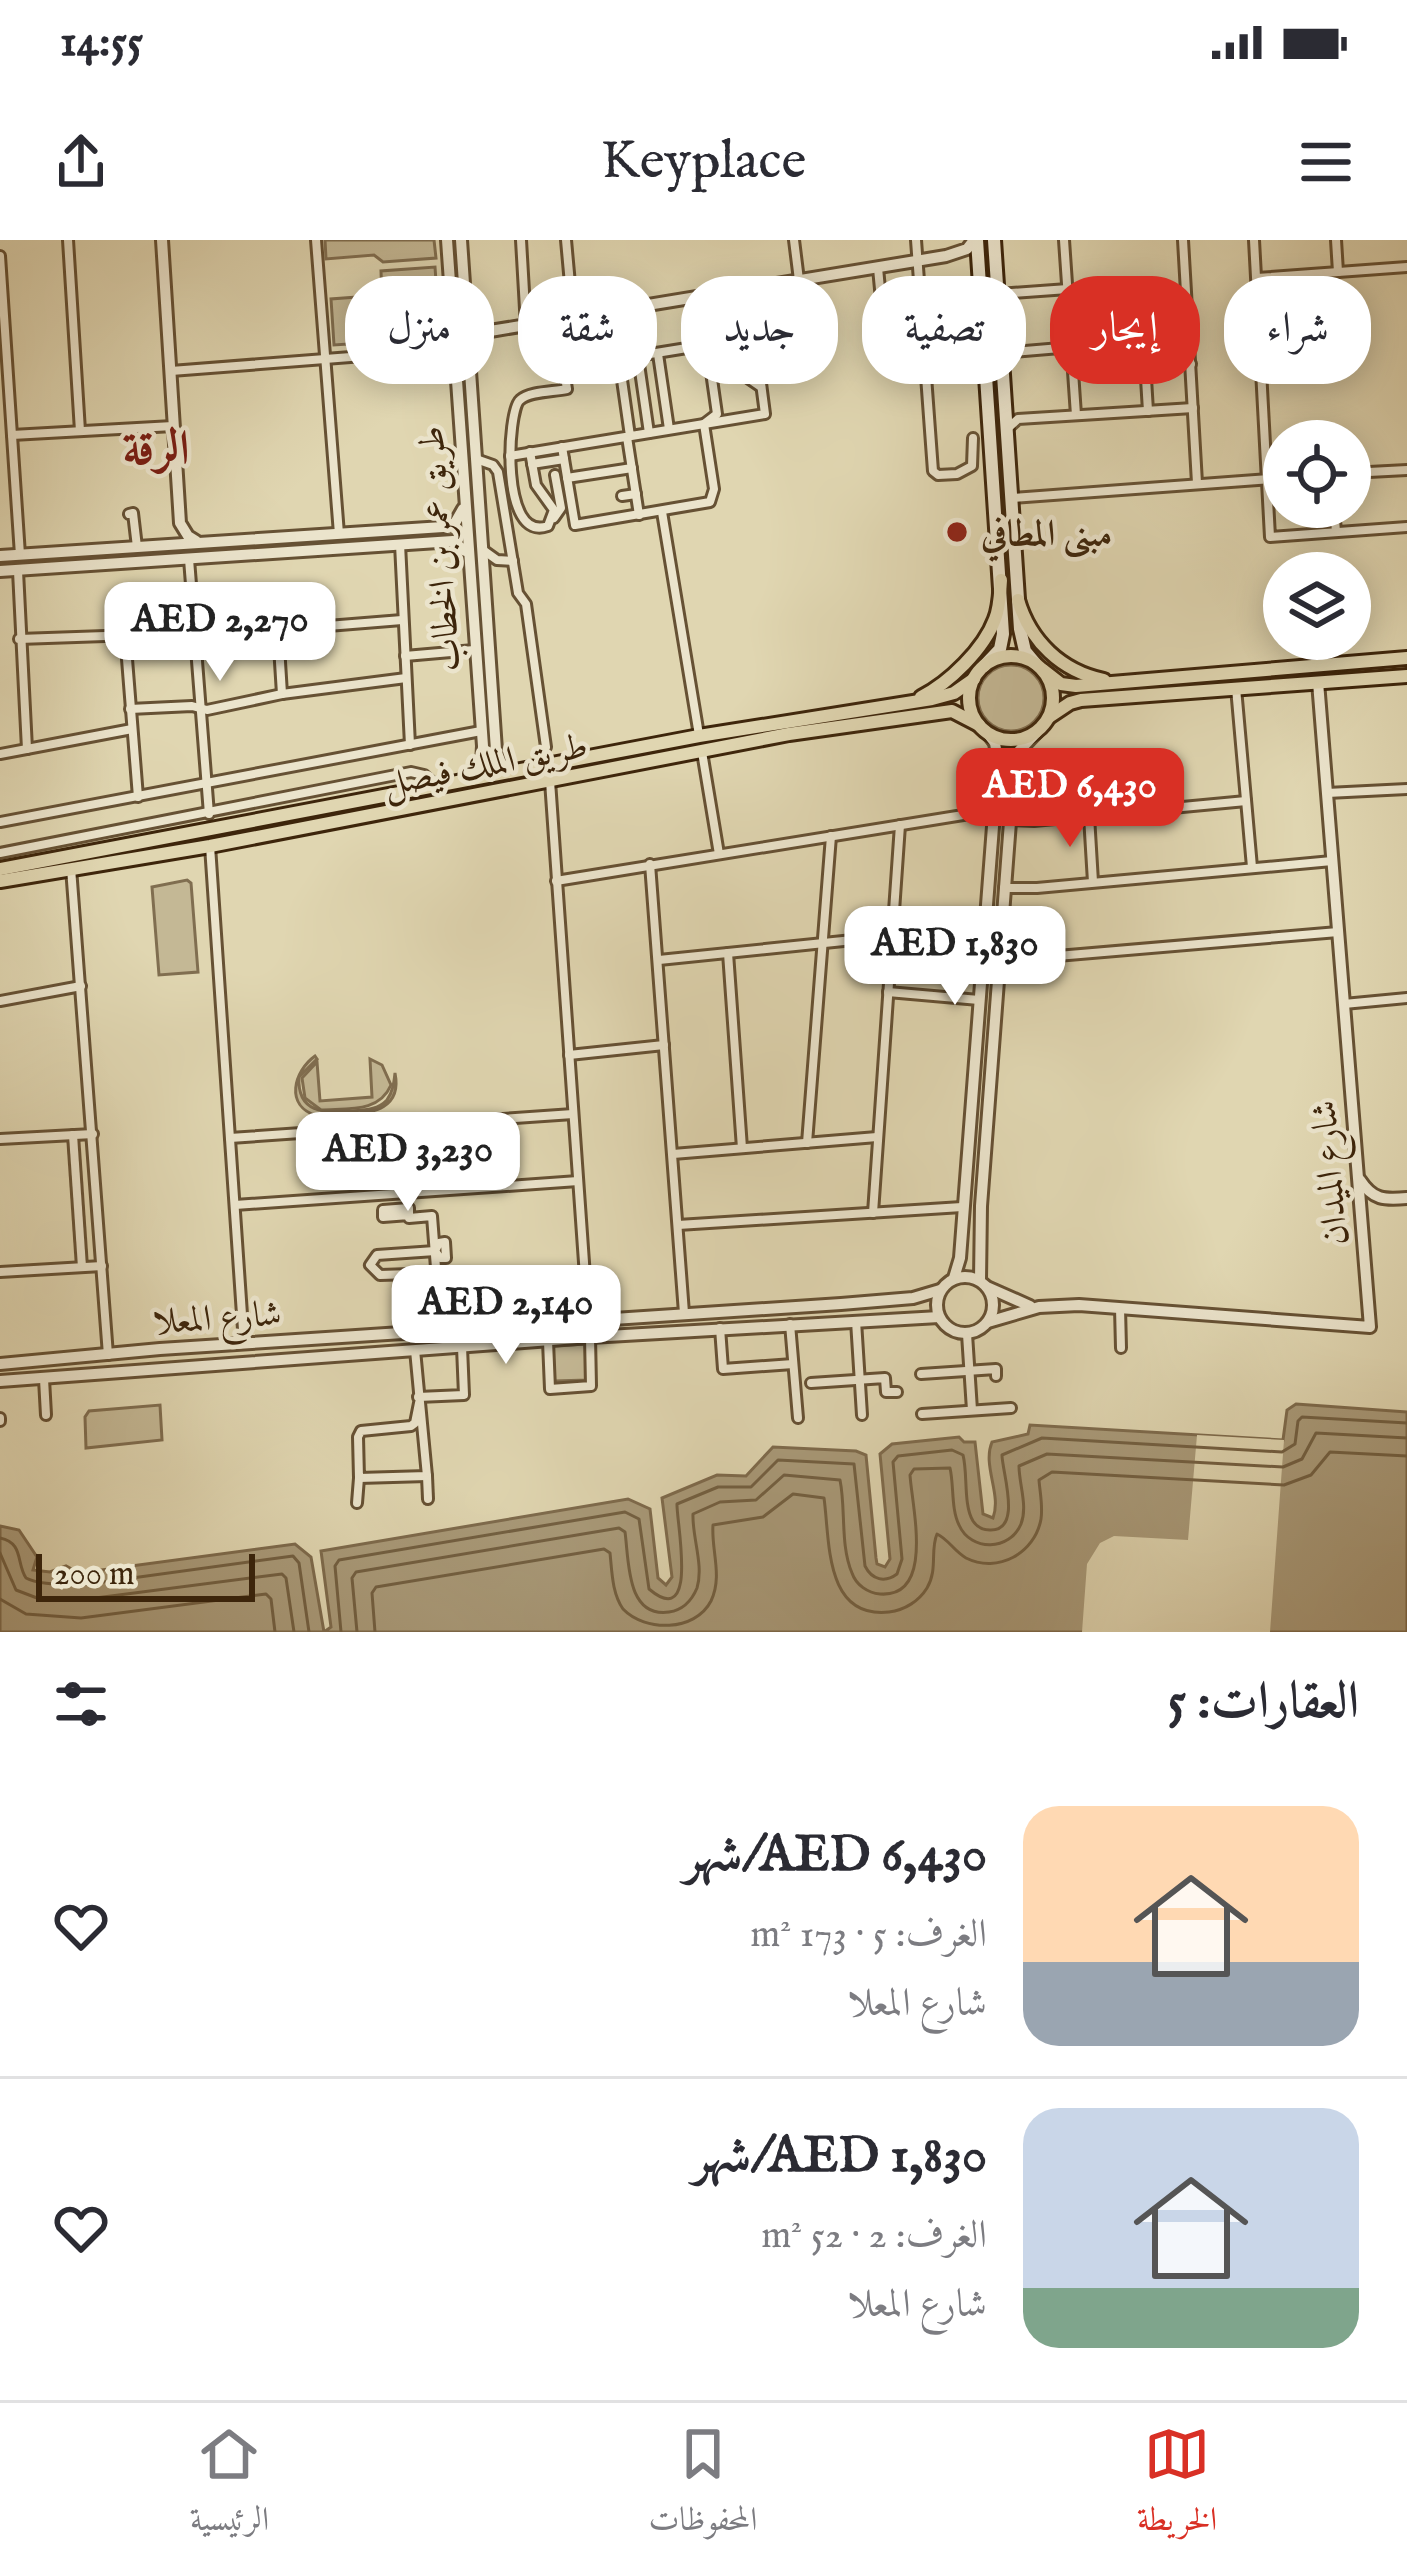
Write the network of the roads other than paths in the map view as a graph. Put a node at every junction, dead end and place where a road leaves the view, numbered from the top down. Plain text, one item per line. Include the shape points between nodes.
1 (68, 240) edge
2 (162, 240) edge
3 (316, 240) edge
4 (520, 240) edge
5 (566, 240) edge
6 (794, 240) edge
7 (916, 240) edge
8 (976, 240) edge
9 (994, 240) edge
10 (1064, 240) edge
11 (1183, 240) edge
12 (1255, 240) edge
13 (1336, 240) edge
14 (454, 242) edge
15 (0, 256) edge
16 (946, 256) junction
17 (918, 260) junction
18 (1407, 267) edge
19 (878, 268) junction
20 (1338, 272) junction
21 (980, 274) junction
22 (454, 276) edge
23 (460, 276) edge
24 (523, 276) edge
25 (569, 276) edge
26 (799, 276) edge
27 (833, 276) edge
28 (879, 276) edge
29 (920, 276) edge
30 (997, 276) edge
31 (1067, 276) edge
32 (1185, 276) edge
33 (1257, 276) edge
34 (1284, 276) edge
35 (681, 349) edge
36 (658, 353) joint
37 (3, 355) edge
38 (345, 357) edge
39 (325, 359) junction
40 (171, 371) junction
41 (456, 384) edge
42 (471, 384) edge
43 (566, 384) edge
44 (622, 384) edge
45 (642, 384) edge
46 (713, 384) edge
47 (756, 384) edge
48 (761, 384) edge
49 (928, 384) edge
50 (1004, 384) edge
51 (1075, 384) edge
52 (1146, 384) edge
53 (1192, 384) edge
54 (1263, 384) edge
55 (762, 388) junction
56 (1006, 405) junction
57 (1193, 408) junction
58 (1148, 411) junction
59 (1076, 415) junction
60 (1018, 419) junction
61 (1265, 420) edge
62 (704, 424) junction
63 (173, 426) junction
64 (669, 430) junction
65 (1007, 430) junction
66 (80, 431) junction
67 (649, 433) junction
68 (12, 435) junction
69 (629, 436) junction
70 (974, 438) dead end
71 (562, 447) junction
72 (530, 452) junction
73 (510, 456) junction
74 (476, 459) junction
75 (564, 459) junction
76 (532, 464) junction
77 (632, 468) junction
78 (1407, 470) edge
79 (1371, 472) edge
80 (555, 476) dead end
81 (567, 478) junction
82 (1263, 479) edge
83 (1197, 484) junction
84 (636, 494) junction
85 (622, 496) dead end
86 (1011, 499) junction
87 (995, 502) junction
88 (464, 506) junction
89 (662, 512) junction
90 (639, 515) junction
91 (554, 518) junction
92 (180, 523) junction
93 (1407, 526) edge
94 (1270, 528) edge
95 (1336, 528) edge
96 (1336, 532) junction
97 (340, 534) junction
98 (303, 536) junction
99 (203, 543) junction
100 (400, 544) junction
101 (165, 545) junction
102 (137, 547) junction
103 (483, 550) junction
104 (20, 555) junction
105 (243, 555) junction
106 (0, 556) edge
107 (467, 556) junction
108 (189, 559) junction
109 (507, 561) junction
110 (76, 566) junction
111 (18, 570) junction
112 (0, 571) edge
113 (485, 573) junction
114 (1001, 580) junction
115 (1018, 600) junction
116 (402, 620) junction
117 (278, 630) junction
118 (195, 632) junction
119 (125, 634) junction
120 (19, 639) junction
121 (474, 650) junction
122 (405, 656) junction
123 (1407, 658) edge
124 (984, 665) junction
125 (1038, 666) junction
126 (491, 672) junction
127 (476, 673) junction
128 (1407, 676) edge
129 (406, 678) junction
130 (974, 679) junction
131 (1117, 682) junction
132 (1318, 682) junction
133 (1236, 686) junction
134 (282, 694) junction
135 (910, 702) junction
136 (130, 709) junction
137 (200, 709) junction
138 (1049, 717) junction
139 (982, 728) junction
140 (132, 729) junction
141 (482, 731) junction
142 (1036, 732) junction
143 (699, 736) junction
144 (410, 745) junction
145 (546, 747) dead end
146 (26, 749) junction
147 (702, 752) junction
148 (0, 754) edge
149 (512, 772) junction
150 (473, 779) junction
151 (550, 781) junction
152 (204, 782) junction
153 (436, 786) junction
154 (1407, 789) edge
155 (1327, 794) junction
156 (139, 797) junction
157 (1246, 801) junction
158 (994, 810) junction
159 (209, 814) junction
160 (1089, 816) junction
161 (1010, 820) junction
162 (0, 823) edge
163 (900, 825) junction
164 (192, 832) junction
165 (831, 836) junction
166 (210, 846) junction
167 (0, 853) edge
168 (719, 854) junction
169 (1332, 861) junction
170 (650, 864) junction
171 (1252, 867) junction
172 (71, 868) junction
173 (0, 869) edge
174 (0, 881) edge
175 (556, 881) junction
176 (1093, 882) junction
177 (1004, 888) junction
178 (1338, 932) junction
179 (892, 935) junction
180 (823, 943) junction
181 (728, 953) junction
182 (658, 960) junction
183 (999, 961) junction
184 (80, 986) junction
185 (888, 992) junction
186 (1407, 998) edge
187 (979, 1000) junction
188 (0, 1001) edge
189 (1345, 1004) junction
190 (664, 1045) junction
191 (569, 1054) junction
192 (574, 1114) junction
193 (93, 1134) junction
194 (73, 1135) junction
195 (877, 1137) junction
196 (230, 1138) junction
197 (0, 1139) edge
198 (807, 1143) junction
199 (742, 1148) junction
200 (673, 1154) junction
201 (1358, 1177) junction
202 (578, 1180) junction
203 (1407, 1198) edge
204 (1383, 1200) junction
205 (235, 1205) junction
206 (962, 1207) junction
207 (873, 1213) junction
208 (409, 1215) dead end
209 (1363, 1218) junction
210 (678, 1225) junction
211 (435, 1251) junction
212 (410, 1253) junction
213 (102, 1266) junction
214 (82, 1267) junction
215 (0, 1272) edge
216 (411, 1274) junction
217 (954, 1278) junction
218 (984, 1283) junction
219 (940, 1290) junction
220 (412, 1292) junction
221 (1120, 1306) junction
222 (1039, 1307) junction
223 (684, 1312) junction
224 (939, 1317) junction
225 (588, 1319) junction
226 (856, 1320) junction
227 (988, 1322) junction
228 (790, 1324) junction
229 (720, 1328) junction
230 (414, 1332) junction
231 (967, 1334) junction
232 (590, 1337) junction
233 (333, 1338) junction
234 (548, 1341) junction
235 (244, 1344) junction
236 (462, 1347) junction
237 (1121, 1348) dead end
238 (415, 1351) junction
239 (108, 1356) junction
240 (245, 1362) junction
241 (793, 1364) junction
242 (0, 1367) edge
243 (970, 1371) junction
244 (921, 1375) dead end
245 (996, 1376) dead end
246 (44, 1378) junction
247 (860, 1379) junction
248 (0, 1382) edge
249 (812, 1382) dead end
250 (897, 1392) dead end
251 (418, 1400) junction
252 (1011, 1408) dead end
253 (972, 1410) junction
254 (922, 1414) dead end
255 (46, 1415) dead end
256 (862, 1415) dead end
257 (797, 1418) dead end
258 (428, 1476) junction
259 (359, 1478) junction
260 (428, 1499) dead end
261 (357, 1504) dead end

1 - 66 street
2 - 40 street
3 - 39 street
4 - 24 street
5 - 25 street
6 - 26 street
7 - 17 street
8 - 16 street
8 - 21 main road
9 - 30 main road
10 - 31 street
11 - 32 street
12 - 33 street
13 - 20 street
14 - 22 street, طريق عمر بن الخطاب
14 - 23 street, طريق عمر بن الخطاب
15 - 37 street
16 - 17 street
16 - 21 street via 970,258
17 - 19 street
17 - 29 street
18 - 20 street
19 - 27 street
19 - 28 street
20 - 34 street
21 - 87 main road
35 - 36 street
36 - 64 street
37 - 68 street
38 - 39 street
39 - 40 street
39 - 97 street
40 - 63 street
41 - 88 street, طريق عمر بن الخطاب
42 - 74 street, طريق عمر بن الخطاب
43 - 73 street via 517,402
44 - 69 street
45 - 67 street
46 - 62 street via 717,414
47 - 55 street
48 - 55 street
49 - 70 street via 933,471 957,474 971,466
50 - 56 main road
51 - 59 street
52 - 58 street
53 - 57 street
54 - 61 street
55 - 62 street via 765,414
56 - 60 street
56 - 65 main road
57 - 58 street
57 - 83 street
58 - 59 street
59 - 60 street
60 - 65 street
62 - 64 street
62 - 89 street via 714,496
63 - 66 street
63 - 92 street
64 - 67 street
65 - 86 main road
66 - 68 street
67 - 69 street
68 - 104 street
69 - 71 street
69 - 77 street
71 - 72 street
71 - 75 street
72 - 73 street
72 - 76 street
73 - 91 street via 520,519 538,530
74 - 103 street, طريق عمر بن الخطاب
74 - 109 street via 497,469
75 - 76 street
75 - 81 street
76 - 91 street
77 - 81 street
77 - 84 street
78 - 79 street
80 - 91 street via 561,508
81 - 90 street via 575,525
82 - 83 street
83 - 86 street
84 - 85 street
84 - 90 street
86 - 87 main road
86 - 115 main road
87 - 114 main road
88 - 97 street via 443,527
88 - 107 street, طريق عمر بن الخطاب
89 - 90 street
89 - 143 street
92 - 99 street
92 - 101 street
93 - 96 street
94 - 96 street via 1270,536
95 - 96 street
97 - 98 street
98 - 99 street
98 - 105 street via 304,546
99 - 101 street
100 - 105 street
100 - 107 street via 453,541
100 - 116 street
101 - 102 street
102 - 104 street
102 - 110 street via 69,559
103 - 109 street
103 - 113 street, طريق عمر بن الخطاب
104 - 106 street
105 - 108 street
107 - 121 street, طريق عمر بن الخطاب
108 - 110 street
108 - 118 street
109 - 113 street
109 - 145 street via 526,604
110 - 111 street
111 - 112 street
111 - 120 street
113 - 126 street, طريق عمر بن الخطاب
114 - 124 main road via 1003,634
114 - 135 main road via 988,634 945,683
115 - 125 main road via 1022,643
115 - 131 main road via 1049,653 1082,674
116 - 117 street
116 - 122 street
117 - 118 street
117 - 134 street
118 - 119 street
118 - 137 street
119 - 120 street
119 - 136 street
120 - 146 street
121 - 122 street
121 - 127 street, طريق عمر بن الخطاب
122 - 129 street
123 - 131 main road
124 - 125 main road via 1009,656
124 - 130 main road
125 - 131 main road via 1061,684
125 - 138 main road via 1053,692
126 - 127 street
126 - 149 street, طريق عمر بن الخطاب via 497,754
127 - 141 street, طريق عمر بن الخطاب
128 - 132 main road
129 - 134 street
129 - 144 street
130 - 135 main road, طريق الملك فيصل via 954,693
130 - 139 main road via 970,703
132 - 133 main road
132 - 155 street, شارع الميدان
133 - 138 main road via 1081,700
133 - 157 street
134 - 137 street
135 - 143 main road, طريق الملك فيصل
136 - 137 street
136 - 140 street
137 - 152 street
138 - 142 main road
139 - 142 main road via 1011,740
139 - 147 main road, طريق الملك فيصل via 963,714 934,712
139 - 158 street via 998,752
140 - 146 street
140 - 156 street
141 - 144 street
141 - 150 street, طريق عمر بن الخطاب
142 - 161 street via 1018,752
143 - 149 main road, طريق الملك فيصل
144 - 152 street
146 - 148 street
147 - 151 main road, طريق الملك فيصل
147 - 168 street
149 - 150 main road, طريق الملك فيصل
150 - 153 main road, طريق الملك فيصل
151 - 166 main road, طريق الملك فيصل
151 - 175 street
152 - 156 street
152 - 159 street
153 - 159 street via 411,772
153 - 164 main road, طريق الملك فيصل
154 - 155 street
155 - 169 street, شارع الميدان
156 - 162 street
157 - 160 street
157 - 171 street
158 - 163 street
158 - 187 street
159 - 167 street
160 - 161 street
160 - 176 street
161 - 177 street
163 - 165 street
163 - 179 street
164 - 172 main road via 75,860
164 - 173 main road, طريق الملك فيصل
165 - 168 street
165 - 180 street
166 - 172 main road, طريق الملك فيصل
166 - 196 street
168 - 170 street
169 - 171 street
169 - 178 street, شارع الميدان
170 - 175 street
170 - 182 street
171 - 176 street
172 - 174 main road, طريق الملك فيصل
172 - 184 street
175 - 191 street
176 - 177 street
177 - 183 street
178 - 183 street
178 - 189 street, شارع الميدان
179 - 180 street
179 - 185 street
180 - 181 street
180 - 198 street
181 - 182 street
181 - 199 street
182 - 190 street
183 - 218 street via 981,1214
184 - 188 street
184 - 193 street
185 - 187 street
185 - 195 street
186 - 189 street
187 - 206 street
189 - 201 street, شارع الميدان
190 - 191 street
190 - 200 street
191 - 192 street
192 - 196 street
192 - 202 street
193 - 194 street
193 - 213 street
194 - 197 street
194 - 214 street
195 - 198 street
195 - 207 street
196 - 205 street
198 - 199 street
199 - 200 street
200 - 210 street
201 - 204 street
201 - 209 street, شارع الميدان
202 - 205 street
202 - 225 street
203 - 204 street
204 - 209 street
205 - 235 street
206 - 207 street
206 - 217 street
207 - 210 street
208 - 211 street via 432,1216
209 - 221 street, شارع الميدان via 1370,1327
210 - 223 street
211 - 212 street
211 - 220 street via 438,1286
212 - 216 street
212 - 216 street via 377,1255 370,1265 380,1275
213 - 214 street
213 - 239 street
214 - 215 street
216 - 220 street
217 - 218 street
217 - 219 street
218 - 222 street, شارع الميدان
218 - 227 street via 994,1304
219 - 223 street, شارع المعلا
219 - 224 street
220 - 230 street
221 - 222 street, شارع الميدان
221 - 237 street
222 - 227 street, شارع الميدان
223 - 225 street, شارع المعلا
224 - 226 street, شارع المعلا
224 - 231 street
225 - 230 street, شارع المعلا
226 - 228 street, شارع المعلا
226 - 247 street
227 - 231 street
228 - 229 street, شارع المعلا
228 - 241 street
229 - 232 street, شارع المعلا
229 - 241 street via 723,1369
230 - 233 street, شارع المعلا
230 - 238 street
231 - 243 street
232 - 234 street, شارع المعلا
232 - 234 street via 591,1386 550,1389
233 - 235 street, شارع المعلا
233 - 240 street via 333,1352
234 - 236 street, شارع المعلا
235 - 239 street, شارع المعلا
236 - 238 street, شارع المعلا
236 - 251 street via 464,1395
238 - 240 street, شارع المعلا
238 - 251 street
239 - 242 street, شارع المعلا
240 - 246 street, شارع المعلا
241 - 257 street
243 - 244 street
243 - 245 street via 996,1369
243 - 253 street
246 - 248 street, شارع المعلا
246 - 255 street
247 - 249 street
247 - 250 street via 885,1378 886,1393
247 - 256 street
251 - 258 street
251 - 259 street via 411,1426 361,1431
252 - 253 street
253 - 254 street
258 - 259 street
258 - 260 street
259 - 261 street

